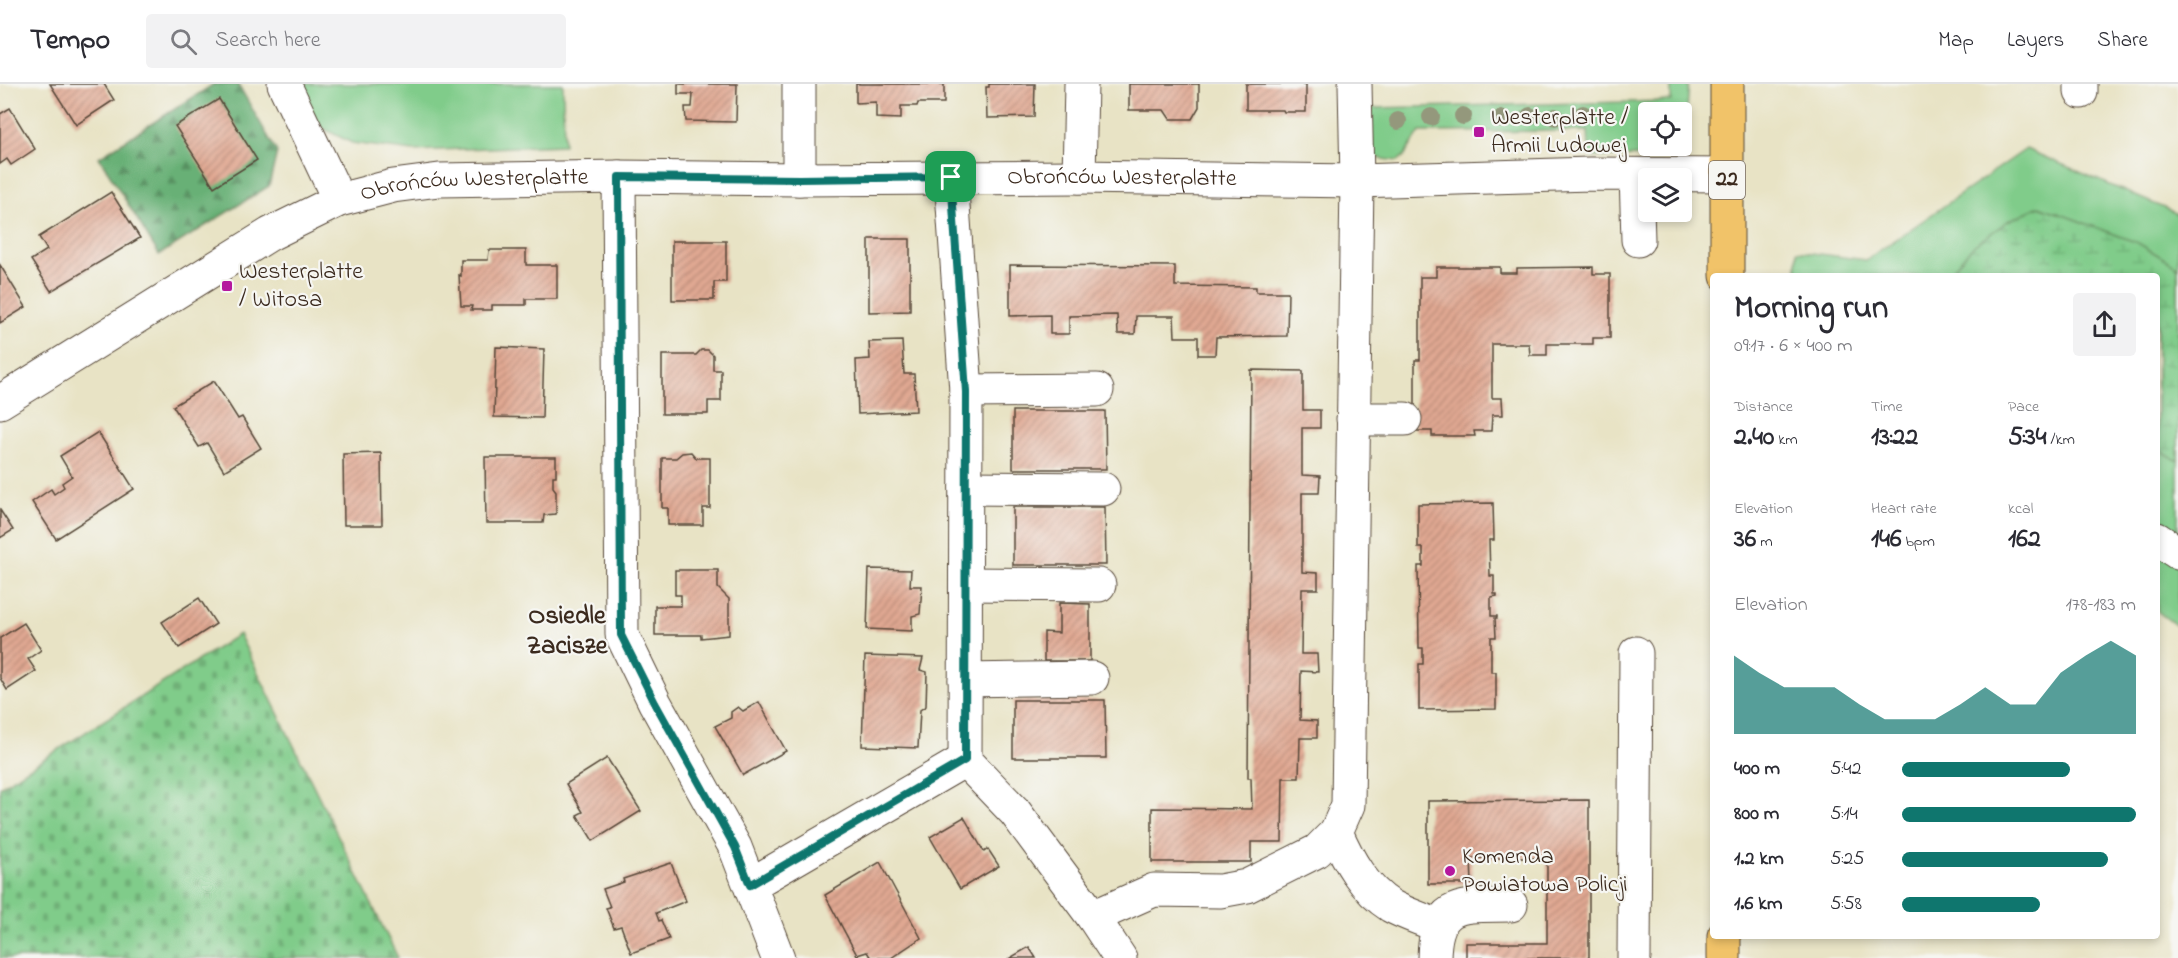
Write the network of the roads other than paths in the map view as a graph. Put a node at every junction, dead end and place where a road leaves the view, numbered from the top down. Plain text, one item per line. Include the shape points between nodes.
1 (284, 84) edge
2 (799, 84) edge
3 (1081, 84) edge
4 (1355, 84) edge
5 (1727, 84) edge
6 (1636, 175) junction
7 (1727, 175) junction
8 (619, 177) junction
9 (951, 177) junction
10 (1079, 177) junction
11 (799, 179) junction
12 (1357, 181) junction
13 (339, 200) junction
14 (1638, 240) dead end
15 (1727, 273) edge
16 (1097, 390) dead end
17 (966, 392) junction
18 (0, 402) edge
19 (1353, 419) junction
20 (1405, 419) dead end
21 (966, 488) junction
22 (1103, 489) dead end
23 (2160, 541) edge
24 (2178, 553) edge
25 (966, 584) junction
26 (1099, 585) dead end
27 (1636, 652) dead end
28 (1092, 678) dead end
29 (965, 680) junction
30 (965, 760) junction
31 (1336, 832) junction
32 (750, 885) junction
33 (1511, 905) dead end
34 (1093, 918) junction
35 (1438, 926) junction
36 (1724, 939) edge
37 (777, 958) edge
38 (1120, 958) edge
39 (1434, 958) edge
40 (1634, 958) edge
41 (1724, 958) edge

1 - 13 street
2 - 11 street
3 - 10 street
4 - 12 street
5 - 7 main road, 22
6 - 7 street, Obrońców Westerplatte
6 - 12 street, Obrońców Westerplatte
6 - 14 street
7 - 15 main road, 22
8 - 11 street, Obrońców Westerplatte
8 - 13 street, Obrońców Westerplatte via 438,180 393,186
8 - 32 street via 621,635 735,847
9 - 10 street, Obrońców Westerplatte
9 - 11 street, Obrońców Westerplatte
9 - 17 street
10 - 12 street, Obrońców Westerplatte
12 - 19 street
13 - 18 street, Obrońców Westerplatte via 270,234
16 - 17 street
17 - 21 street
19 - 20 street
19 - 31 street via 1348,804
21 - 22 street
21 - 25 street
23 - 24 street
25 - 26 street
25 - 29 street
27 - 40 street
28 - 29 street
29 - 30 street
30 - 32 street
30 - 34 street via 1015,812
31 - 34 street via 1317,851 1247,886 1220,891 1154,890
31 - 35 street via 1349,861 1368,887 1391,905
32 - 37 street
33 - 35 street via 1459,908
34 - 38 street
35 - 39 street
36 - 41 main road

